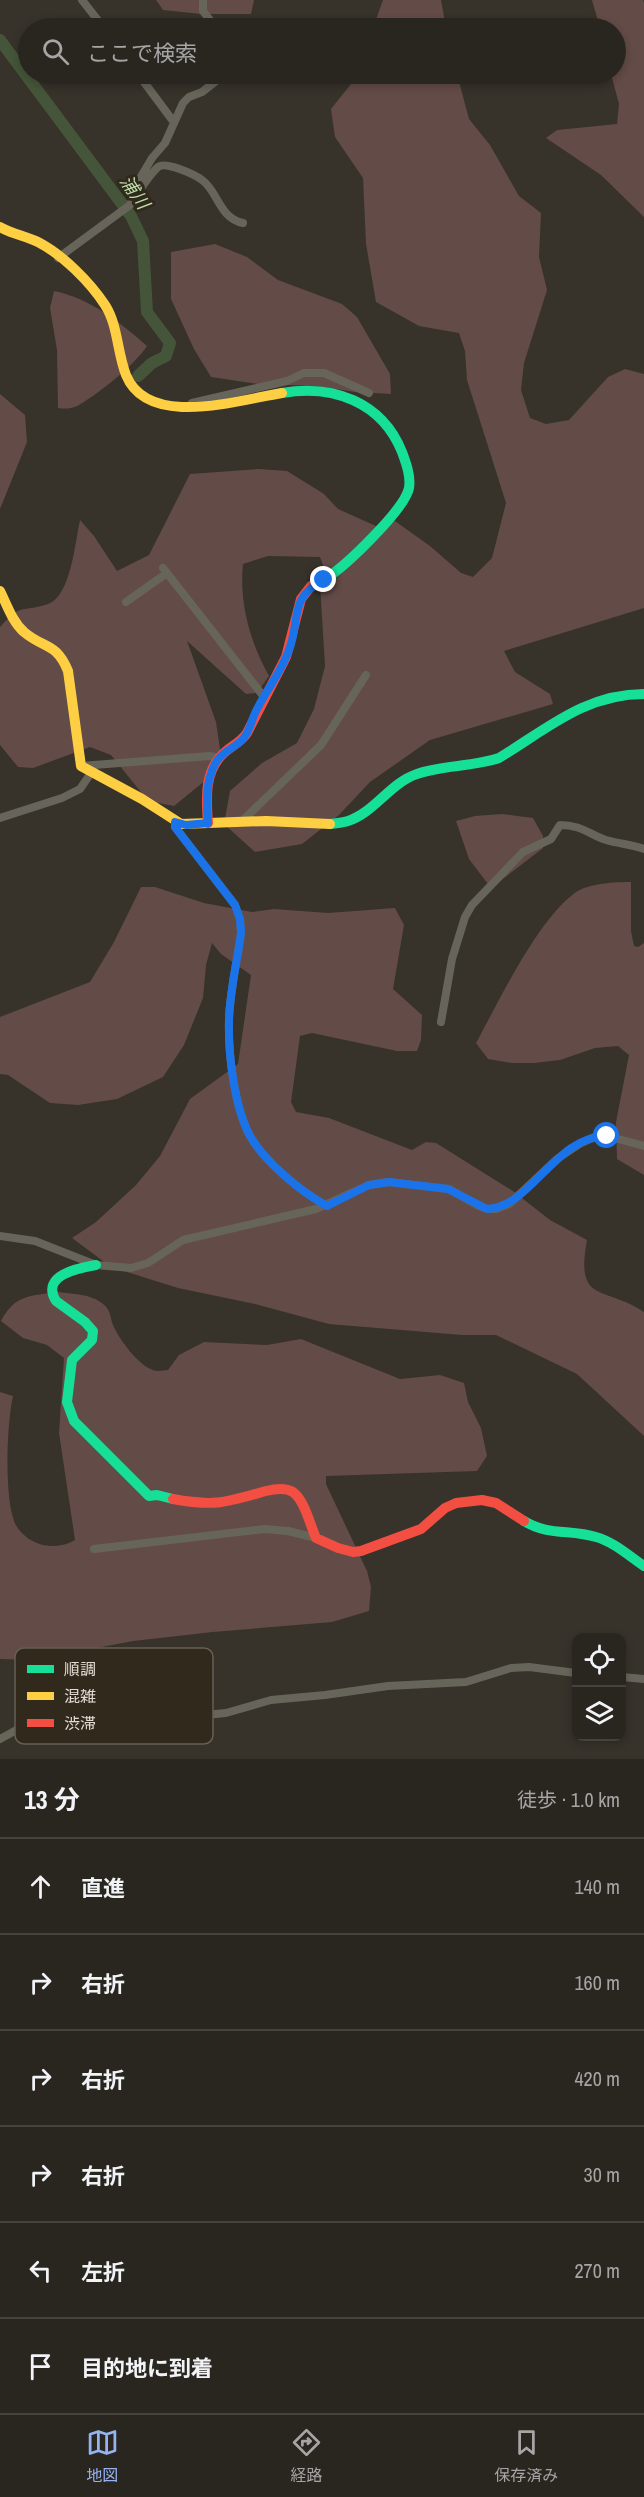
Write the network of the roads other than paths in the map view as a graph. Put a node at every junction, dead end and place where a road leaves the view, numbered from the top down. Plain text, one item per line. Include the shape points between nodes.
1 (82, 0) edge
2 (203, 0) edge
3 (96, 18) edge
4 (208, 18) edge
5 (146, 84) edge
6 (212, 84) edge
7 (174, 121) junction
8 (135, 197) junction
9 (243, 223) dead end
10 (0, 227) edge
11 (58, 258) junction
12 (369, 393) dead end
13 (180, 408) junction
14 (0, 591) edge
15 (126, 602) dead end
16 (366, 675) dead end
17 (644, 694) edge
18 (264, 697) junction
19 (219, 758) junction
20 (81, 766) junction
21 (91, 773) junction
22 (0, 818) edge
23 (175, 822) junction
24 (241, 822) junction
25 (208, 823) junction
26 (644, 849) edge
27 (441, 1022) dead end
28 (644, 1146) edge
29 (327, 1206) junction
30 (0, 1236) edge
31 (96, 1265) junction
32 (316, 1538) junction
33 (94, 1549) dead end
34 (644, 1566) edge
35 (572, 1672) edge
36 (626, 1677) edge
37 (644, 1679) edge
38 (213, 1714) edge
39 (15, 1732) edge
40 (0, 1740) edge

1 - 3 street
2 - 4 street via 203,11
5 - 7 street
6 - 7 street via 189,97
7 - 8 street via 165,143 139,180
8 - 9 street via 159,166 166,164 203,180 234,221
8 - 11 street via 130,205
10 - 11 street via 36,241
11 - 13 street via 106,306 132,390 145,400
12 - 13 street via 324,374 304,373 287,381
13 - 18 street via 308,390 335,394 385,420 410,476 401,503 334,574 302,595 289,651
14 - 20 street via 24,632 57,649 64,658
15 - 18 street via 165,570
16 - 24 street via 321,745
17 - 24 street via 608,696 584,704 500,758 418,773 348,821 325,825
18 - 19 street via 248,733
19 - 20 street
19 - 25 street via 209,781
20 - 21 street
21 - 22 street via 80,789 62,798
21 - 23 street via 142,799
23 - 25 street
23 - 29 street via 235,905 240,919 229,1019 234,1083 244,1123 268,1158 309,1196
24 - 25 street
26 - 27 street via 608,841 574,825 560,825 551,839 523,852 465,917 452,959
28 - 29 street via 597,1136 557,1159 509,1204 496,1209 477,1205 448,1189 389,1182 369,1185
29 - 31 street via 183,1240 148,1263 132,1268
30 - 31 street via 35,1241
31 - 32 street via 62,1274 53,1283 55,1301 88,1322 93,1330 92,1340 72,1360 67,1402 74,1421 149,1496 217,1504 287,1489 295,1494
32 - 33 street via 265,1529
32 - 34 street via 338,1548 361,1551 421,1529 456,1503 482,1500 496,1503 537,1529 595,1536
35 - 38 street via 511,1668 466,1682 388,1686 271,1700
36 - 37 street
39 - 40 street

